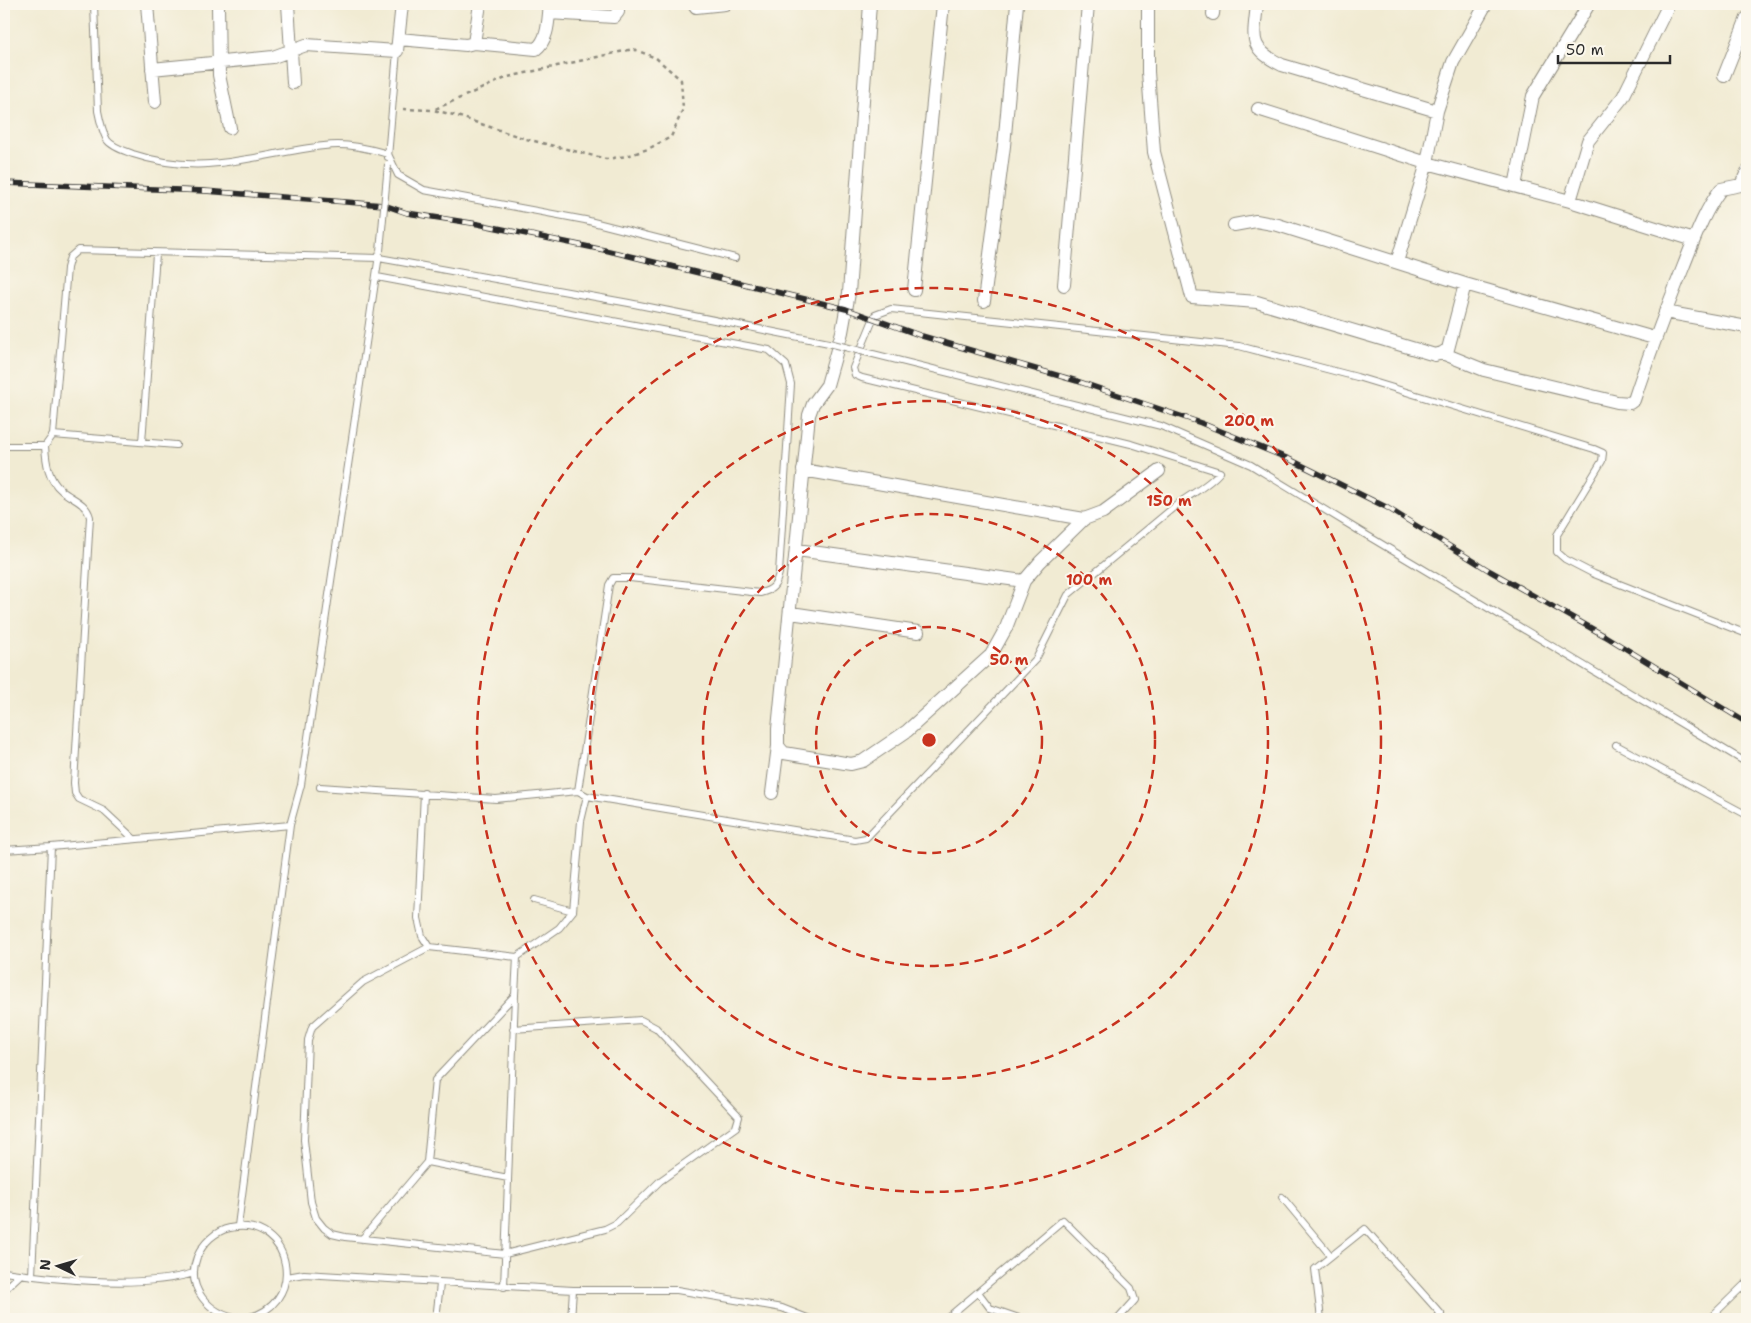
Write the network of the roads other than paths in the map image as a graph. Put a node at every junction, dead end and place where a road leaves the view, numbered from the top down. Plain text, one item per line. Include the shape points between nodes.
1 (94, 4) edge
2 (147, 4) edge
3 (218, 4) edge
4 (288, 4) edge
5 (402, 4) edge
6 (480, 4) edge
7 (618, 4) edge
8 (694, 4) edge
9 (725, 4) edge
10 (870, 4) edge
11 (944, 4) edge
12 (1017, 4) edge
13 (1088, 4) edge
14 (1148, 4) edge
15 (1257, 4) edge
16 (1486, 4) edge
17 (1589, 4) edge
18 (1669, 4) edge
19 (549, 8) edge
20 (1747, 18) edge
21 (474, 43) junction
22 (398, 45) junction
23 (292, 49) junction
24 (219, 62) junction
25 (152, 69) junction
26 (1724, 76) dead end
27 (293, 83) dead end
28 (154, 102) dead end
29 (1258, 110) dead end
30 (1437, 111) junction
31 (230, 128) dead end
32 (388, 154) junction
33 (1428, 163) junction
34 (1747, 172) edge
35 (1515, 186) junction
36 (1570, 201) junction
37 (1234, 225) dead end
38 (1694, 240) junction
39 (156, 254) junction
40 (379, 254) junction
41 (735, 258) dead end
42 (1397, 262) junction
43 (377, 276) junction
44 (1465, 284) junction
45 (1064, 285) dead end
46 (914, 290) dead end
47 (984, 301) dead end
48 (1665, 312) junction
49 (1747, 327) edge
50 (1654, 338) junction
51 (1442, 354) junction
52 (52, 435) junction
53 (142, 442) junction
54 (176, 445) dead end
55 (4, 446) edge
56 (45, 446) junction
57 (804, 470) junction
58 (1160, 471) dead end
59 (1084, 519) junction
60 (797, 550) junction
61 (1024, 581) junction
62 (791, 613) junction
63 (918, 632) dead end
64 (1747, 634) edge
65 (1616, 745) dead end
66 (778, 746) junction
67 (1747, 763) edge
68 (320, 787) dead end
69 (578, 791) junction
70 (424, 793) junction
71 (772, 793) dead end
72 (587, 796) junction
73 (1747, 815) edge
74 (290, 825) junction
75 (134, 839) junction
76 (51, 847) junction
77 (4, 850) edge
78 (534, 900) dead end
79 (573, 911) junction
80 (429, 947) junction
81 (517, 957) junction
82 (515, 995) junction
83 (512, 1030) junction
84 (427, 1162) junction
85 (508, 1178) junction
86 (1282, 1197) dead end
87 (238, 1226) junction
88 (362, 1239) junction
89 (505, 1254) junction
90 (1331, 1256) junction
91 (4, 1272) edge
92 (194, 1273) junction
93 (20, 1274) junction
94 (32, 1276) junction
95 (287, 1277) junction
96 (1747, 1282) edge
97 (440, 1284) junction
98 (504, 1287) junction
99 (4, 1290) edge
100 (573, 1290) junction
101 (978, 1292) junction
102 (240, 1319) edge
103 (436, 1319) edge
104 (571, 1319) edge
105 (810, 1319) edge
106 (946, 1319) edge
107 (1022, 1319) edge
108 (1118, 1319) edge
109 (1321, 1319) edge
110 (1436, 1319) edge
111 (1709, 1319) edge

1 - 32 lane via 101,127 108,142 123,150 149,159 187,165 224,164 325,146 347,145
2 - 25 street
3 - 24 street
4 - 23 street
5 - 22 street
6 - 21 street
7 - 19 street via 614,17
8 - 9 street via 696,8
10 - 57 street via 849,293 827,385 809,415
11 - 46 street
12 - 47 street via 1004,146
13 - 45 street
14 - 51 street via 1148,72 1154,152 1192,297 1257,302
15 - 30 street via 1254,39 1258,50 1269,59
16 - 30 street via 1453,62
17 - 35 street via 1533,96
18 - 36 street via 1622,97 1588,141
19 - 21 street via 543,40 536,49
20 - 26 street
21 - 22 street
22 - 23 street via 306,45
22 - 32 lane
23 - 24 street via 273,57
23 - 27 street
24 - 25 street
24 - 31 street
25 - 28 street
29 - 33 street
30 - 33 street
32 - 40 lane, bridge
32 - 41 lane via 398,175 424,190 585,220
33 - 35 street
33 - 42 street
34 - 38 street via 1741,185 1721,189
35 - 36 street
36 - 38 street
37 - 42 street via 1256,221 1278,225
38 - 48 street
39 - 40 lane
39 - 52 lane via 78,250 70,257
39 - 53 lane
40 - 43 lane
40 - 67 lane, bridge via 829,343 1161,426 1251,465
42 - 44 street
43 - 69 lane via 769,350 786,365 791,384 776,586 760,593 613,578 609,585
43 - 74 lane via 301,785
44 - 50 street
44 - 51 street via 1448,349
48 - 49 street
48 - 50 street
50 - 51 street via 1634,400 1625,404 1484,370
52 - 53 lane
52 - 56 lane
53 - 54 lane
55 - 56 lane
56 - 75 lane via 47,466 53,480 60,490 84,506 90,516 75,793 79,799 104,810
57 - 59 street
57 - 60 street
58 - 59 street via 1103,512
59 - 61 street
60 - 61 street
60 - 62 street
61 - 66 street via 1006,628 991,655 925,716 881,750 864,761 851,764 784,753
62 - 63 street
62 - 66 street
64 - 72 lane via 1594,574 1557,552 1557,535 1602,460 1603,453 1594,449 1357,377 1239,346 891,309 874,315 853,368 854,375 1131,444 1220,472 1209,485 1179,503 1068,595 1036,658 866,838 855,840
65 - 73 lane
66 - 71 street
68 - 70 lane
69 - 70 lane via 496,799
69 - 72 lane
70 - 80 lane via 418,918 422,936
72 - 79 lane via 581,821
74 - 75 lane
74 - 87 lane
75 - 76 lane
76 - 77 lane
76 - 94 lane
78 - 79 lane
79 - 81 lane via 558,928
80 - 81 lane
80 - 88 lane via 363,982 312,1027 308,1040 304,1140 311,1202 316,1218 332,1234
81 - 82 lane
82 - 83 lane
82 - 84 lane via 436,1080
83 - 85 lane
83 - 89 lane via 641,1020 656,1028 739,1117 736,1127 660,1181 617,1223 605,1229
84 - 85 lane
84 - 88 lane
85 - 89 lane
86 - 90 lane
87 - 92 lane via 212,1236 197,1258
87 - 95 lane via 254,1228 268,1235 279,1247
88 - 89 lane
89 - 98 lane
90 - 109 lane via 1315,1268
90 - 110 lane via 1365,1229 1442,1314
91 - 93 lane
92 - 94 lane via 174,1279 128,1282
92 - 102 lane via 202,1299 212,1310 225,1317
93 - 94 lane
93 - 99 lane
95 - 97 lane via 304,1274
95 - 102 lane via 283,1291 266,1312
96 - 111 lane
97 - 98 lane
97 - 103 lane
98 - 100 lane
100 - 104 lane
100 - 105 lane via 677,1290 782,1308
101 - 106 lane
101 - 107 lane via 990,1308
101 - 108 lane via 1063,1220 1131,1288 1135,1300

